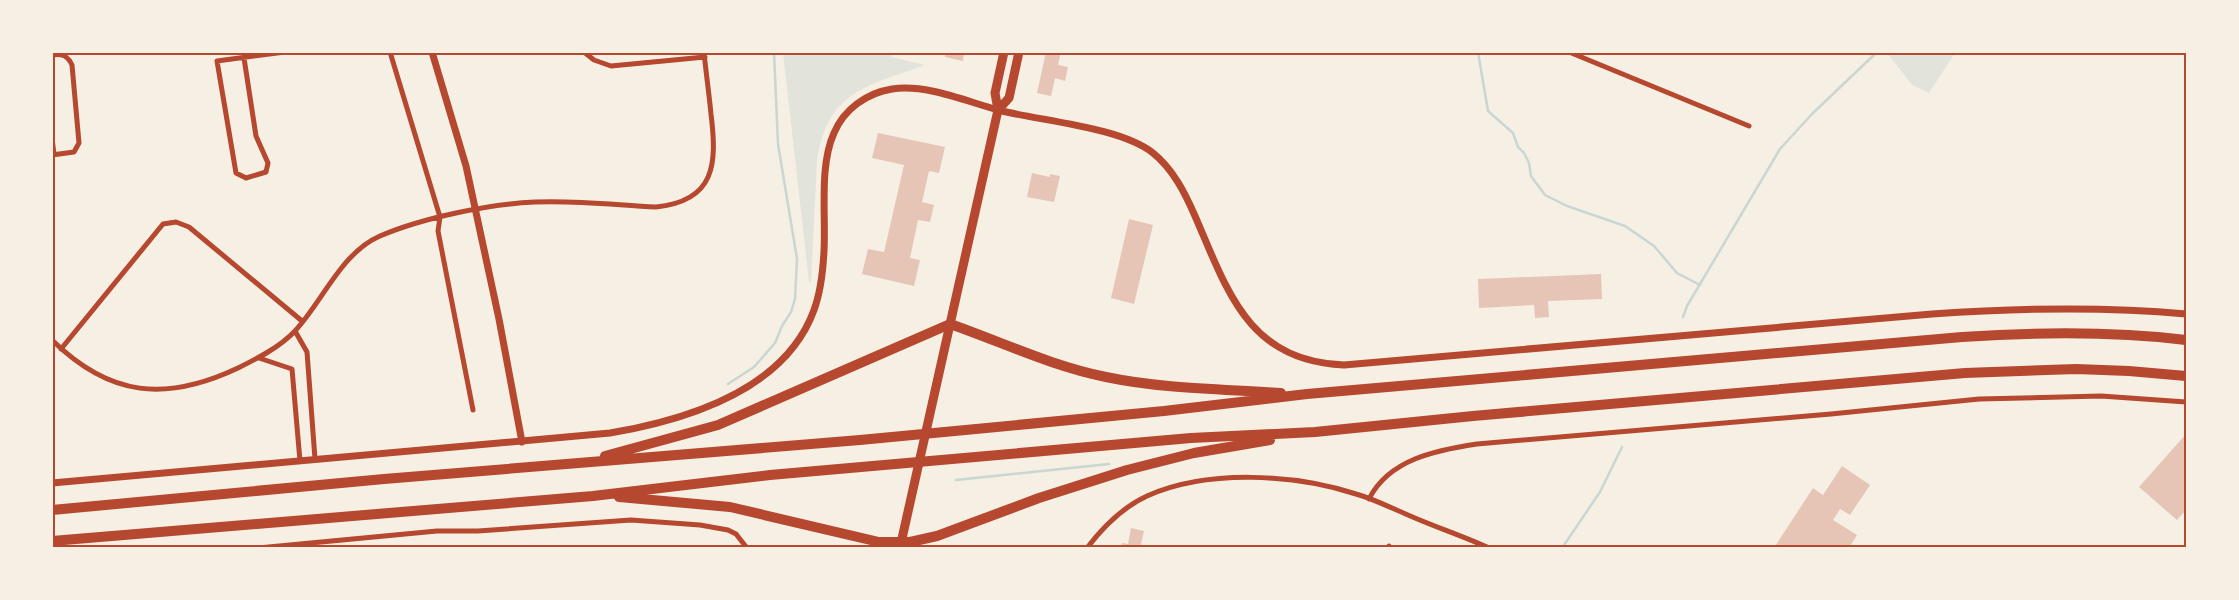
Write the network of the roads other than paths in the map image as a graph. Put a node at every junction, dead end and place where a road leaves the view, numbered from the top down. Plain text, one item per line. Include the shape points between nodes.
1 (285, 52) edge
2 (390, 52) edge
3 (432, 52) edge
4 (584, 52) edge
5 (1004, 52) edge
6 (1018, 52) edge
7 (1569, 52) edge
8 (52, 55) edge
9 (704, 55) edge
10 (244, 58) junction
11 (998, 110) junction
12 (1749, 126) dead end
13 (52, 138) edge
14 (53, 154) edge
15 (476, 210) junction
16 (440, 217) junction
17 (2186, 314) edge
18 (302, 322) junction
19 (950, 324) junction
20 (295, 331) junction
21 (52, 340) edge
22 (2186, 340) edge
23 (61, 349) junction
24 (259, 358) junction
25 (2186, 376) edge
26 (1307, 394) junction
27 (2186, 402) edge
28 (473, 410) dead end
29 (1315, 432) junction
30 (522, 442) junction
31 (315, 459) junction
32 (300, 461) junction
33 (584, 462) junction
34 (52, 483) edge
35 (593, 496) junction
36 (1369, 499) junction
37 (52, 510) edge
38 (52, 541) edge
39 (901, 543) junction
40 (258, 548) edge
41 (747, 548) edge
42 (1087, 548) edge
43 (1489, 548) edge

1 - 10 street
2 - 16 street
3 - 15 street
4 - 9 street via 594,60 612,66
5 - 11 main road via 995,93
6 - 11 main road via 1009,98
7 - 12 street
8 - 14 street via 69,58 72,64 79,143 74,152
9 - 15 street via 714,157 709,176 693,196 676,204 656,207 535,202
10 - 10 street via 217,61 236,173 246,178 266,172 268,163 256,136
11 - 17 street via 1100,131 1138,142 1153,153 1175,176 1234,300 1250,324 1284,351 1326,364 2028,308 2099,308
11 - 19 main road
11 - 30 street via 905,88 883,91 859,102 840,122 829,148 823,271 814,311 794,345 774,368 723,400 670,419 625,430
13 - 14 street
15 - 16 street
15 - 30 street
16 - 18 street via 379,237 357,252
16 - 28 street via 438,231
18 - 20 street
18 - 23 street via 189,227 176,222 163,224
19 - 26 highway via 1045,361 1105,377 1177,386
19 - 33 highway via 718,425
19 - 39 main road
20 - 24 street
20 - 31 street via 308,352
21 - 23 street
22 - 26 highway via 2094,334 1991,335
23 - 24 street via 102,378 152,390 196,384
24 - 32 street via 292,368
25 - 29 highway via 2076,369 1965,373
26 - 33 highway via 869,439
27 - 36 street via 2101,396 1979,398 1477,444 1417,458 1383,478
29 - 35 highway via 1191,438 752,477
29 - 39 highway via 1174,457 1039,498 928,539
30 - 31 street
31 - 32 street
32 - 34 street
33 - 37 highway
35 - 38 highway
35 - 39 highway via 730,506 879,542
36 - 42 street via 1296,480 1256,477 1206,480 1148,496 1133,504 1109,522
36 - 43 street
40 - 41 street via 438,531 631,520 728,530 736,534

